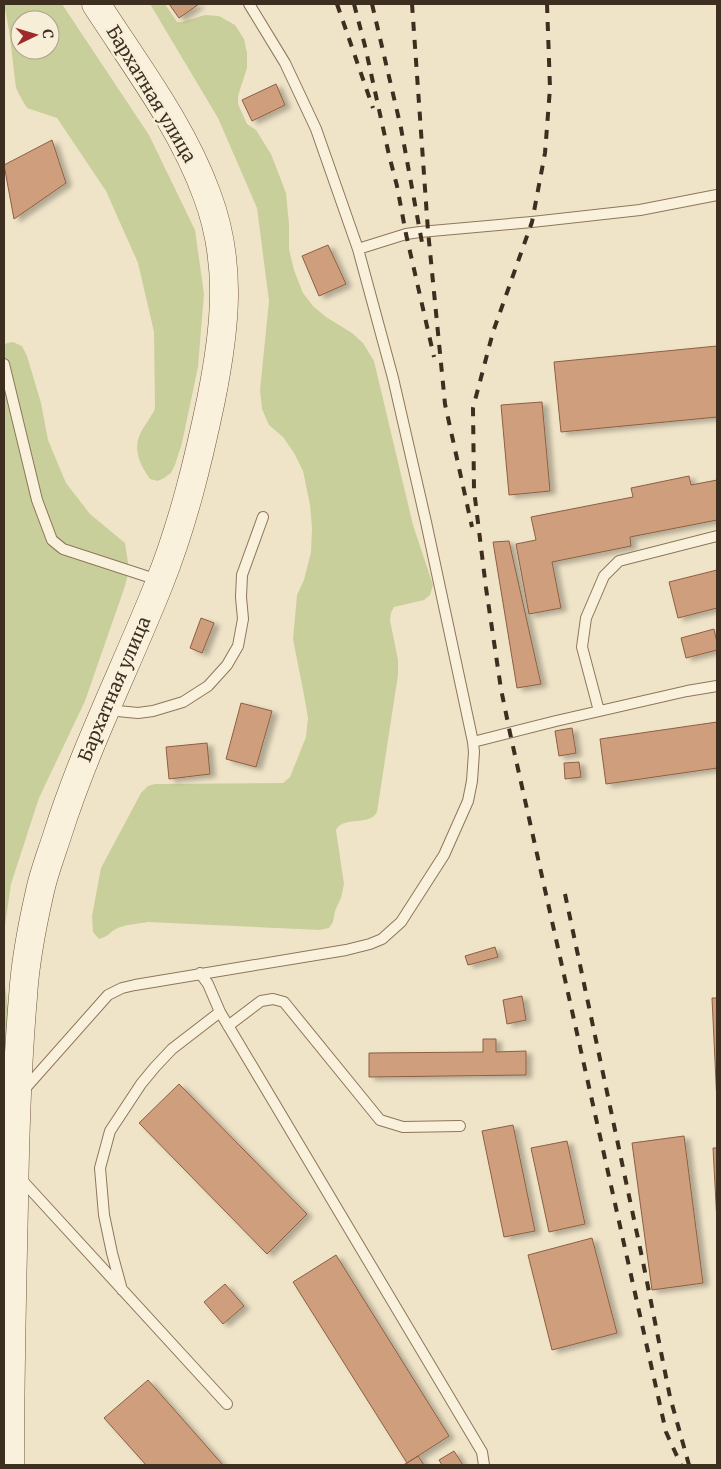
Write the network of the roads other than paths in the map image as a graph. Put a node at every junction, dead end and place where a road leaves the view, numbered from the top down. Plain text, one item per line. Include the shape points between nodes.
1 (96, 4) edge
2 (249, 4) edge
3 (717, 195) edge
4 (358, 249) junction
5 (4, 364) edge
6 (263, 517) dead end
7 (717, 536) edge
8 (160, 580) junction
9 (717, 686) edge
10 (106, 710) junction
11 (599, 711) junction
12 (473, 742) junction
13 (200, 973) junction
14 (220, 1012) junction
15 (228, 1026) junction
16 (17, 1099) junction
17 (460, 1126) dead end
18 (15, 1172) junction
19 (122, 1290) junction
20 (226, 1404) dead end
21 (10, 1410) junction
22 (4, 1438) edge
23 (10, 1465) edge
24 (484, 1465) edge

1 - 8 street, Бархатная улица via 186,145 208,196 222,248 224,307 217,369 189,496
2 - 4 lane via 285,63 316,129
3 - 4 lane via 640,210 406,234
4 - 12 lane via 393,378
5 - 8 lane via 37,500 52,540 63,549
6 - 10 lane via 242,575 243,620 238,646 227,665 208,686 183,702 138,713
7 - 11 lane via 619,561 604,576 586,618 582,647
8 - 10 street, Бархатная улица
9 - 11 lane
10 - 16 street, Бархатная улица via 70,795 41,886 23,994
11 - 12 lane
12 - 13 lane via 470,795 444,855 401,922 382,939 346,950
13 - 14 lane
13 - 16 lane via 122,988 108,995
14 - 15 lane
14 - 19 lane via 172,1049 155,1067 110,1131 100,1168 104,1215
15 - 17 lane via 261,1001 273,998 284,1002 380,1120 403,1127
15 - 24 lane via 482,1452
16 - 18 street, Бархатная улица
18 - 19 lane
18 - 21 street, Бархатная улица
19 - 20 lane
21 - 22 street
21 - 23 street

